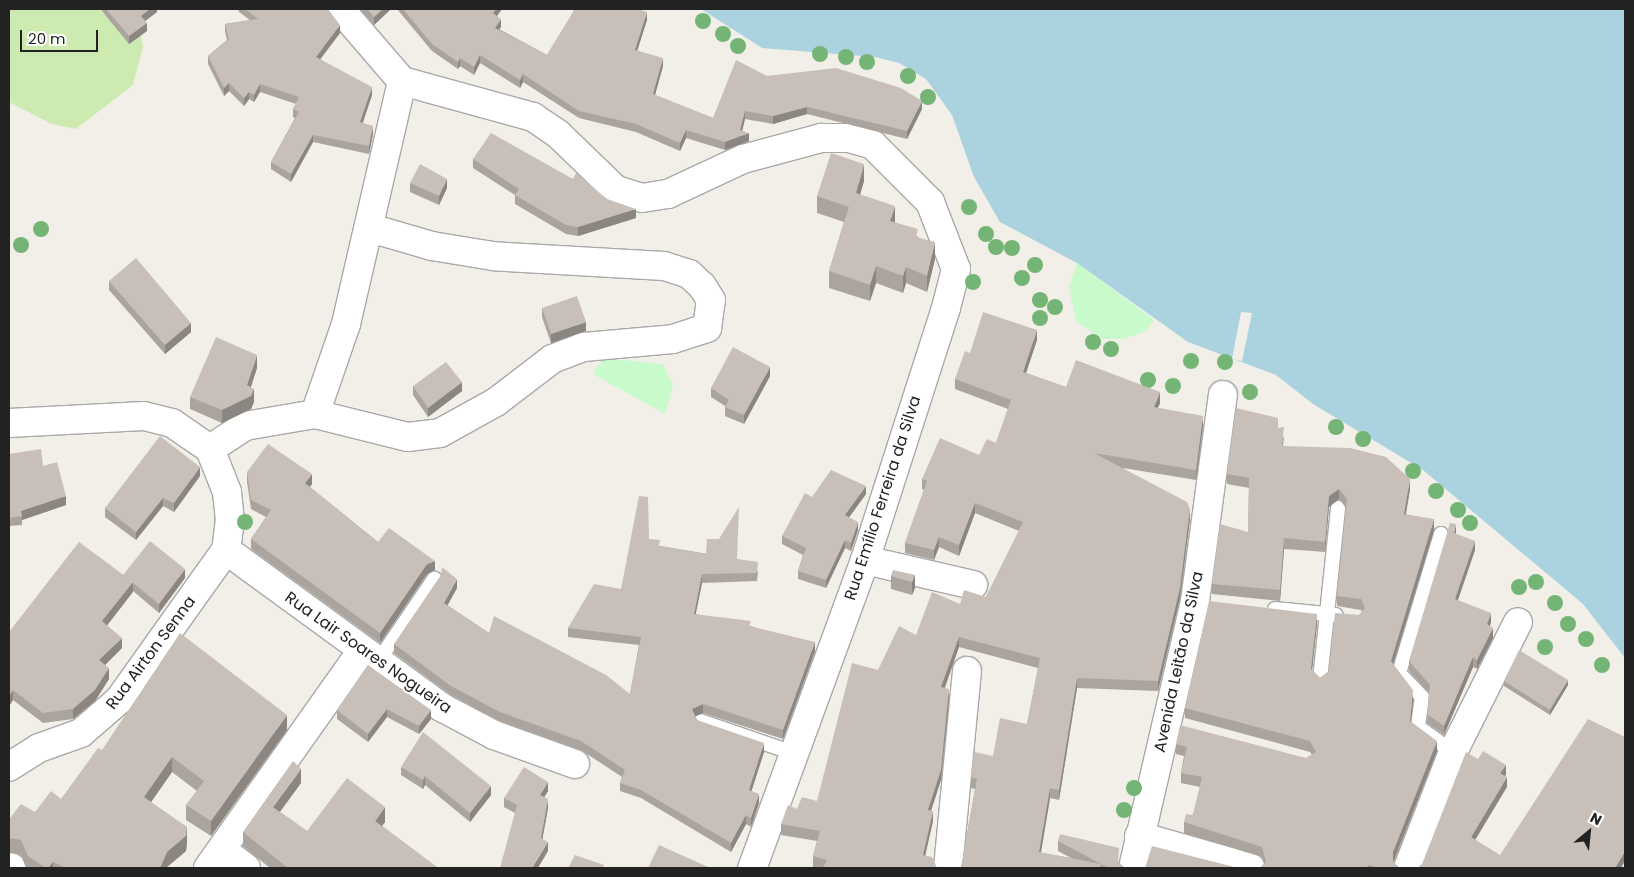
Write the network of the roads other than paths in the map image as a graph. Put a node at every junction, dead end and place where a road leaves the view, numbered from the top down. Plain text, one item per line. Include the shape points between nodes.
1 (340, 9) edge
2 (402, 81) junction
3 (370, 228) junction
4 (1223, 395) dead end
5 (315, 414) junction
6 (9, 423) edge
7 (210, 449) junction
8 (1338, 508) dead end
9 (1440, 534) dead end
10 (226, 550) junction
11 (865, 560) junction
12 (434, 579) dead end
13 (973, 585) dead end
14 (1261, 608) edge
15 (1327, 614) junction
16 (1356, 617) edge
17 (1518, 622) dead end
18 (369, 658) junction
19 (968, 671) dead end
20 (1320, 680) edge
21 (700, 720) edge
22 (1453, 752) junction
23 (796, 754) junction
24 (575, 764) dead end
25 (9, 766) edge
26 (1139, 836) junction
27 (215, 859) edge
28 (9, 866) edge
29 (12, 868) edge
30 (246, 868) edge
31 (752, 868) edge
32 (948, 868) edge
33 (1133, 868) edge
34 (1249, 868) edge
35 (1408, 868) edge

1 - 2 street
2 - 3 street
2 - 11 street, Rua Emílio Ferreira da Silva via 533,117 558,134 616,190 642,198 668,194 743,159 821,138 874,144 930,202 956,269
3 - 5 street via 346,324
3 - 5 street via 432,246 493,256 664,266 689,274 702,286 711,300 707,328 673,338 584,347 552,359 489,407 440,433 408,437
4 - 26 street, Avenida Leitão da Silva via 1204,602 1174,725
5 - 7 street via 245,426
6 - 7 street via 144,416 172,423
7 - 10 street via 227,492 230,519
8 - 15 lane
9 - 22 lane via 1399,673 1422,697 1418,728
10 - 18 street, Rua Lair Soares Nogueira
10 - 25 street, Rua Airton Senna via 125,692 101,718 81,733 39,748
11 - 13 street
11 - 23 street, Rua Emílio Ferreira da Silva
12 - 18 lane
14 - 15 lane
15 - 16 lane
15 - 20 lane
17 - 22 street
18 - 24 street, Rua Lair Soares Nogueira via 494,734
18 - 27 street
19 - 32 street
21 - 23 lane
22 - 35 street
23 - 31 street, Rua Emílio Ferreira da Silva
26 - 33 street, Avenida Leitão da Silva
26 - 34 street
27 - 30 street
28 - 29 street

